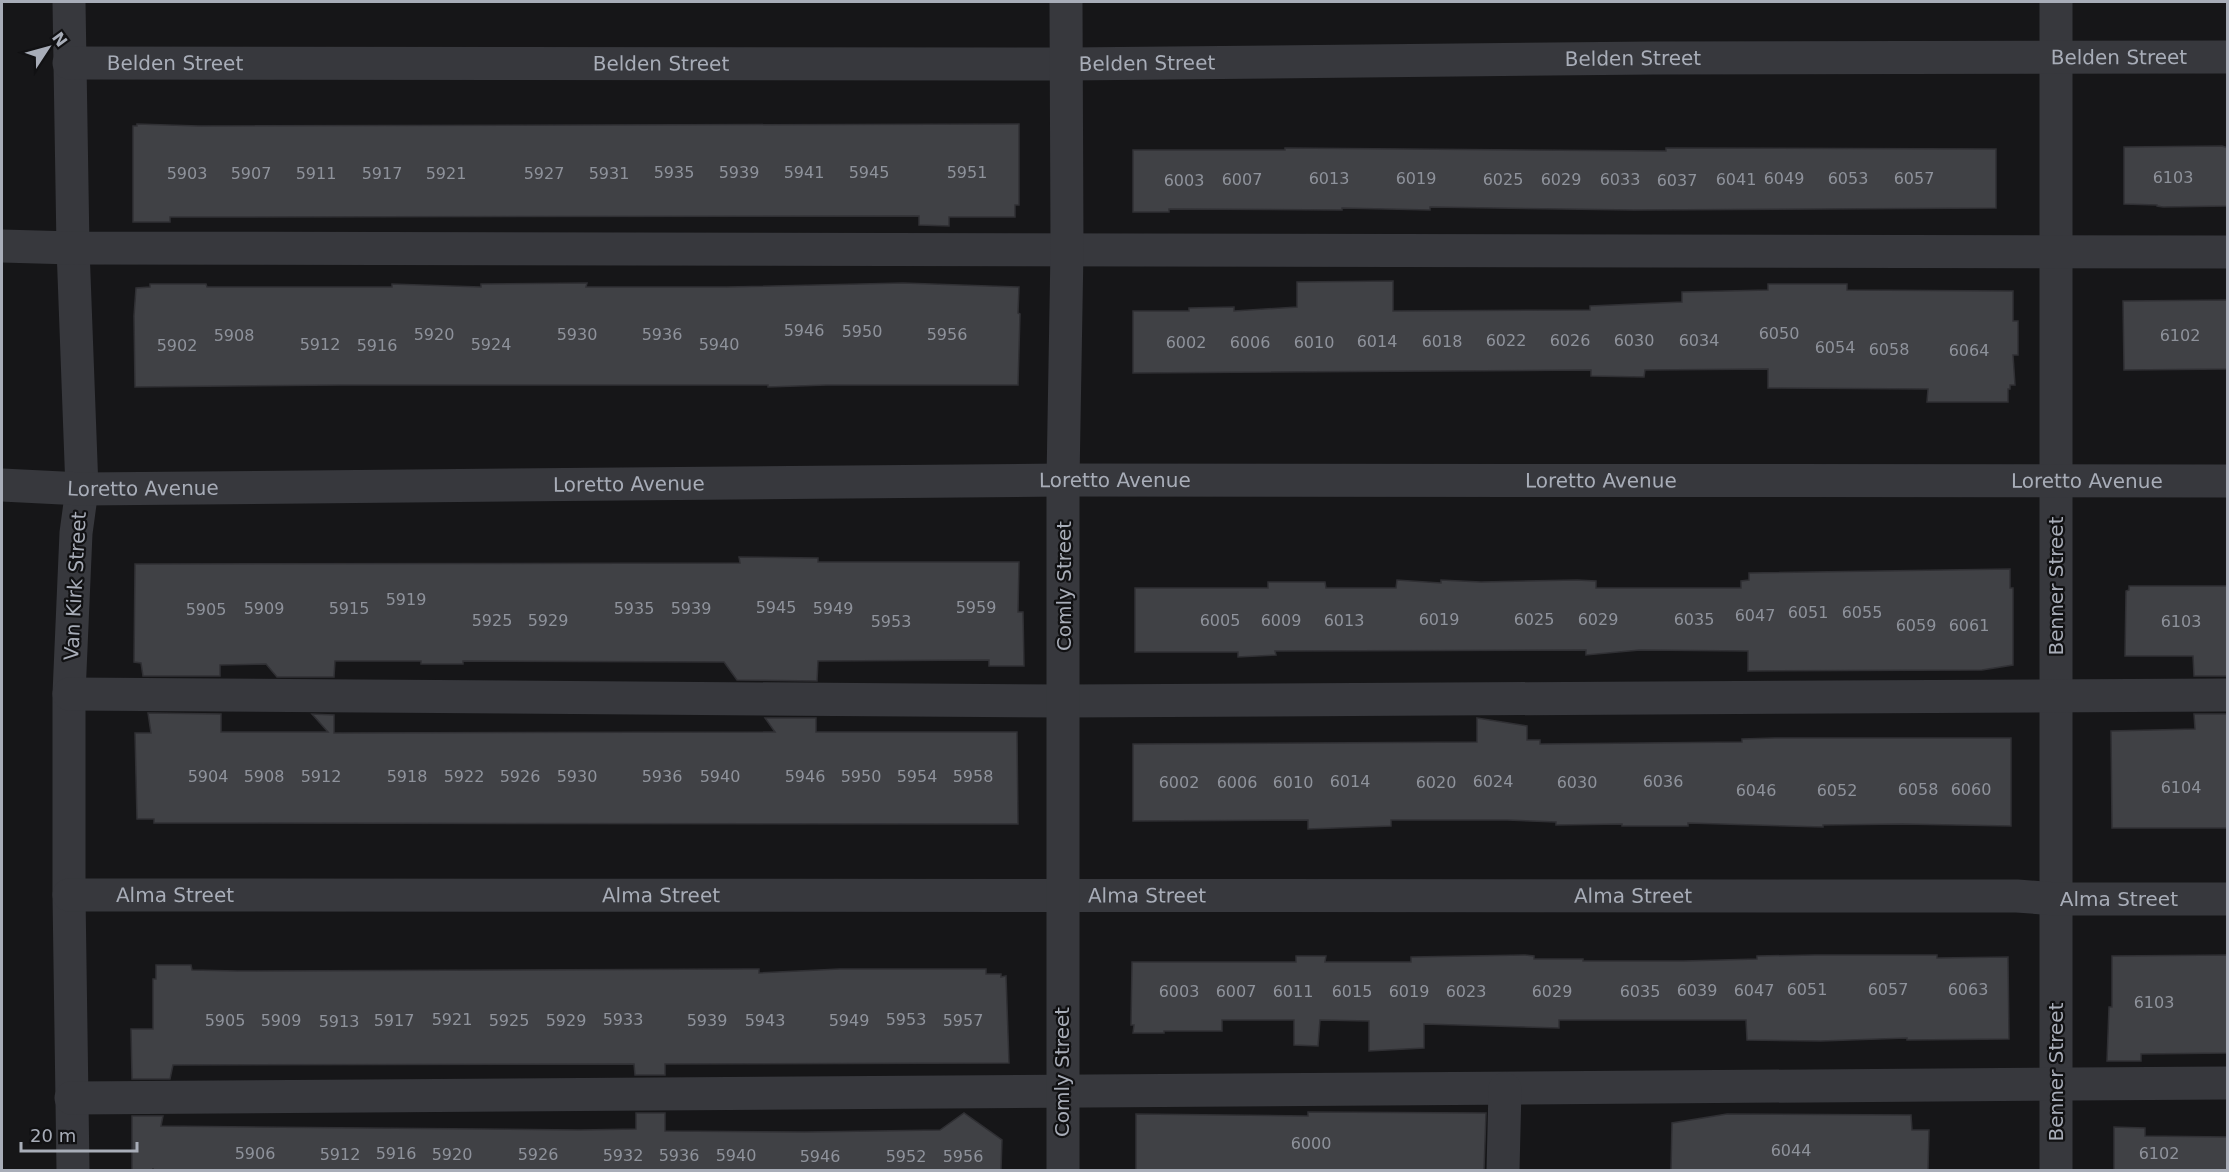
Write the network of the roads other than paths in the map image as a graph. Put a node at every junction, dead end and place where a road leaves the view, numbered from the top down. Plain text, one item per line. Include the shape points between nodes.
1 (69, 2) edge
2 (1066, 2) edge
3 (2056, 2) edge
4 (2056, 57) junction
5 (2228, 57) edge
6 (69, 63) junction
7 (1068, 64) junction
8 (2, 246) edge
9 (73, 248) junction
10 (1068, 250) junction
11 (2057, 252) junction
12 (2228, 252) edge
13 (1063, 480) junction
14 (2056, 481) junction
15 (2228, 481) edge
16 (2, 485) edge
17 (82, 489) junction
18 (69, 694) junction
19 (2228, 696) edge
20 (2056, 697) junction
21 (1064, 701) junction
22 (69, 895) junction
23 (1063, 897) junction
24 (2056, 899) junction
25 (2228, 899) edge
26 (2228, 1083) edge
27 (2057, 1085) junction
28 (1505, 1089) junction
29 (1062, 1091) junction
30 (71, 1098) junction
31 (73, 1170) edge
32 (1063, 1170) edge
33 (1503, 1170) edge
34 (2056, 1170) edge

1 - 6 street, Van Kirk Street
2 - 7 street, Comly Street
3 - 4 street, Benner Street
4 - 5 street, Belden Street
4 - 7 street, Belden Street
4 - 11 street, Benner Street
6 - 7 street, Belden Street
6 - 9 street, Van Kirk Street
7 - 10 street, Comly Street
8 - 9 street
9 - 10 street
9 - 17 street, Van Kirk Street
10 - 11 street
10 - 13 street, Comly Street
11 - 12 street
11 - 14 street, Benner Street
13 - 14 street, Loretto Avenue
13 - 17 street, Loretto Avenue
13 - 21 street, Comly Street
14 - 15 street, Loretto Avenue
14 - 20 street, Benner Street
16 - 17 street, Loretto Avenue
17 - 18 street, Van Kirk Street via 76,532
18 - 21 street
18 - 22 street, Van Kirk Street
19 - 20 street
20 - 21 street
20 - 24 street, Benner Street
21 - 23 street, Comly Street
22 - 23 street, Alma Street
22 - 30 street, Van Kirk Street
23 - 24 street, Alma Street
23 - 29 street, Comly Street
24 - 25 street, Alma Street
24 - 27 street, Benner Street
26 - 27 street
27 - 28 street
27 - 34 street, Benner Street
28 - 29 street
28 - 33 street
29 - 30 street
29 - 32 street, Comly Street
30 - 31 street, Van Kirk Street

